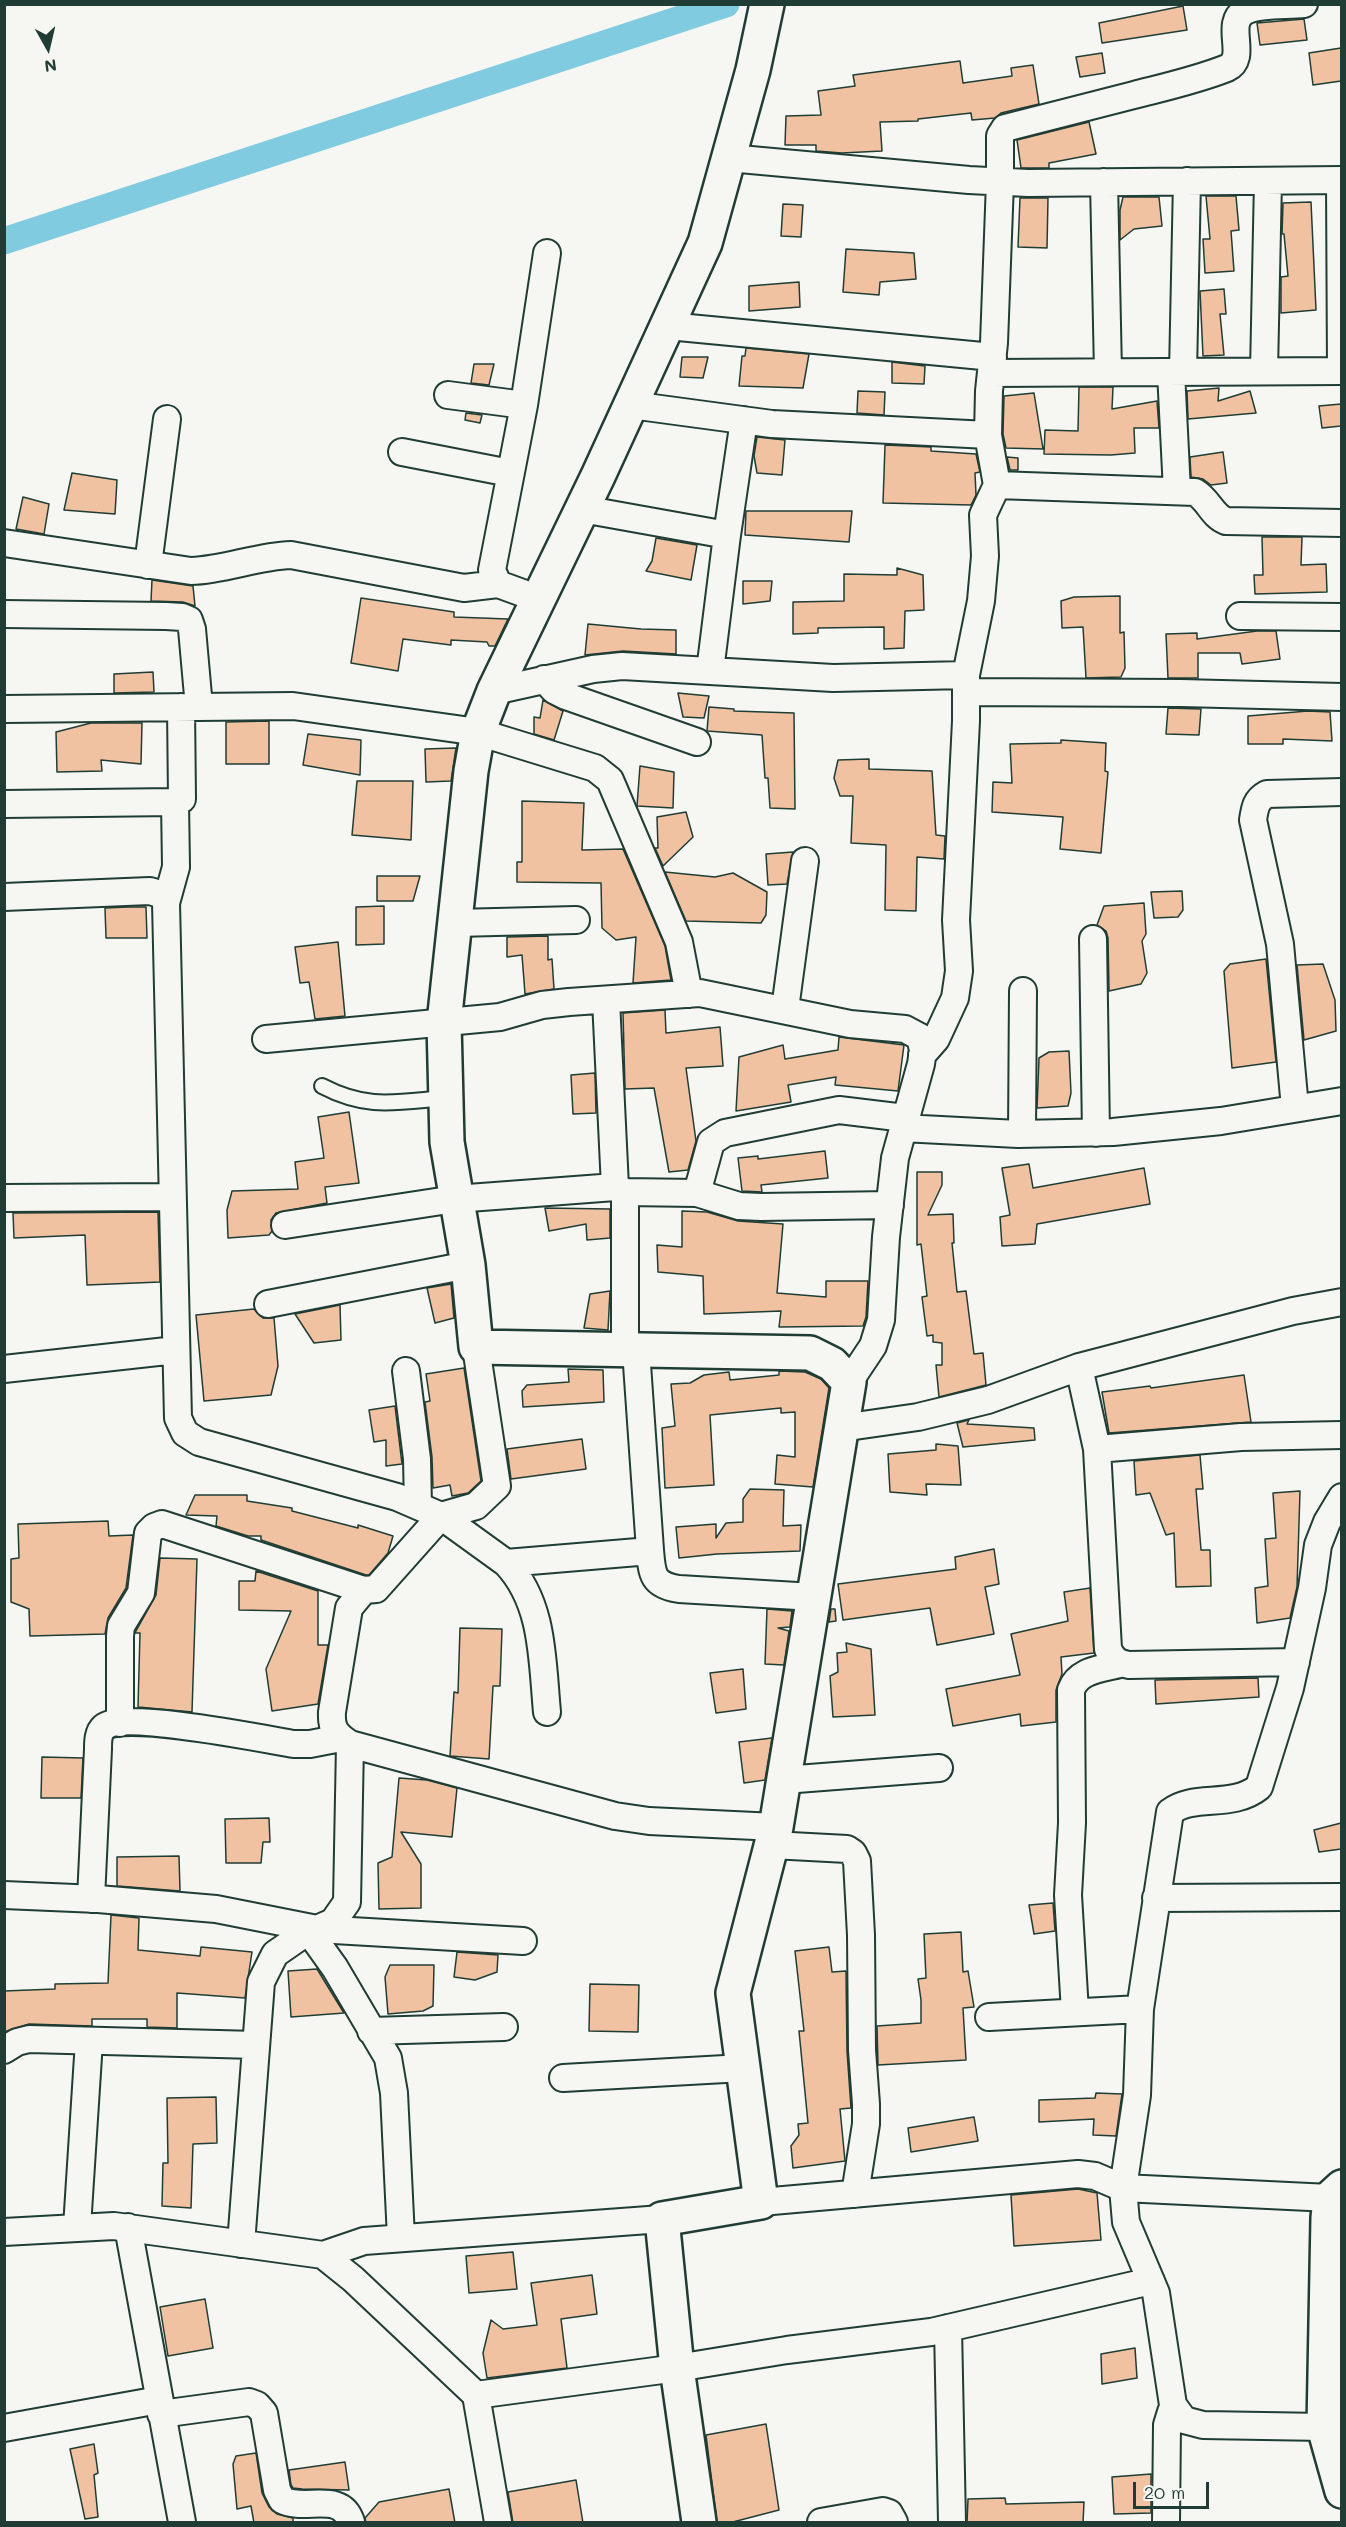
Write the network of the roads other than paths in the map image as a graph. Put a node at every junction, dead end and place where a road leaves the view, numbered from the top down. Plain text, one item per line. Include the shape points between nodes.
1 (768, 4) edge
2 (1304, 4) edge
3 (729, 158) junction
4 (1187, 181) junction
5 (1268, 181) junction
6 (1340, 181) edge
7 (1000, 182) junction
8 (1104, 182) junction
9 (547, 253) dead end
10 (668, 326) junction
11 (992, 365) junction
12 (1264, 371) junction
13 (1341, 371) edge
14 (1108, 372) junction
15 (1177, 372) junction
16 (448, 395) dead end
17 (524, 405) junction
18 (631, 405) junction
19 (167, 418) dead end
20 (744, 420) junction
21 (988, 435) junction
22 (402, 452) dead end
23 (510, 472) junction
24 (997, 485) junction
25 (1177, 491) junction
26 (582, 509) junction
27 (1341, 523) edge
28 (727, 535) junction
29 (4, 543) edge
30 (148, 565) junction
31 (498, 584) junction
32 (539, 599) junction
33 (4, 614) edge
34 (1240, 616) dead end
35 (1341, 617) edge
36 (710, 670) junction
37 (544, 679) junction
38 (966, 684) junction
39 (494, 691) junction
40 (1341, 697) edge
41 (190, 707) junction
42 (4, 709) edge
43 (478, 732) junction
44 (697, 742) dead end
45 (1341, 792) edge
46 (175, 802) junction
47 (4, 804) edge
48 (805, 861) dead end
49 (4, 897) edge
50 (166, 903) junction
51 (576, 920) dead end
52 (456, 923) junction
53 (1093, 939) dead end
54 (1023, 991) dead end
55 (689, 994) junction
56 (606, 1000) junction
57 (785, 1009) junction
58 (444, 1023) junction
59 (266, 1039) dead end
60 (922, 1055) junction
61 (322, 1086) dead end
62 (446, 1098) junction
63 (1341, 1101) edge
64 (1295, 1108) junction
65 (903, 1123) junction
66 (1096, 1133) junction
67 (1022, 1134) junction
68 (620, 1190) junction
69 (697, 1193) junction
70 (171, 1194) junction
71 (4, 1198) edge
72 (455, 1199) junction
73 (890, 1205) junction
74 (285, 1225) dead end
75 (468, 1265) junction
76 (1341, 1302) edge
77 (268, 1304) dead end
78 (476, 1347) junction
79 (176, 1350) junction
80 (630, 1350) junction
81 (1079, 1367) junction
82 (4, 1370) edge
83 (406, 1371) dead end
84 (849, 1382) junction
85 (841, 1428) junction
86 (1341, 1435) edge
87 (1097, 1449) junction
88 (1341, 1497) edge
89 (430, 1511) junction
90 (650, 1551) junction
91 (506, 1563) junction
92 (364, 1590) junction
93 (814, 1597) junction
94 (1296, 1662) junction
95 (1120, 1664) junction
96 (548, 1712) dead end
97 (120, 1723) junction
98 (345, 1741) junction
99 (939, 1768) dead end
100 (784, 1780) junction
101 (774, 1836) junction
102 (4, 1895) edge
103 (1341, 1897) edge
104 (1156, 1898) junction
105 (91, 1899) junction
106 (314, 1931) junction
107 (523, 1941) dead end
108 (1140, 2009) junction
109 (1075, 2012) junction
110 (989, 2017) dead end
111 (504, 2027) dead end
112 (371, 2031) junction
113 (89, 2041) junction
114 (256, 2045) junction
115 (4, 2050) edge
116 (743, 2068) junction
117 (562, 2078) dead end
118 (1123, 2188) junction
119 (1336, 2192) edge
120 (855, 2194) junction
121 (761, 2202) junction
122 (662, 2219) junction
123 (77, 2227) junction
124 (128, 2227) junction
125 (4, 2232) edge
126 (401, 2238) junction
127 (241, 2244) junction
128 (323, 2255) junction
129 (1151, 2281) junction
130 (948, 2328) junction
131 (1333, 2346) edge
132 (677, 2368) junction
133 (476, 2395) junction
134 (160, 2407) junction
135 (1184, 2420) junction
136 (1323, 2427) junction
137 (4, 2428) edge
138 (1341, 2491) edge
139 (183, 2523) edge
140 (351, 2523) edge
141 (498, 2523) edge
142 (699, 2523) edge
143 (821, 2523) edge
144 (894, 2523) edge
145 (952, 2523) edge
146 (1166, 2523) edge

1 - 3 street
2 - 7 street via 1256,8 1238,17 1236,56 1229,67 1005,128 999,136
3 - 7 street
3 - 10 street via 705,243
4 - 5 street
4 - 8 street
4 - 15 street
5 - 6 street
5 - 12 street
6 - 13 street
7 - 8 street
7 - 11 street
8 - 14 street
9 - 17 street
10 - 11 street
10 - 18 street
11 - 14 street
11 - 21 street
12 - 13 street
12 - 15 street
14 - 15 street
15 - 25 street
16 - 17 street
17 - 23 street
18 - 20 street
18 - 26 street
19 - 30 street
20 - 21 street
20 - 28 street
21 - 24 street
22 - 23 street
23 - 31 street via 492,570
24 - 25 street
24 - 38 street via 983,515 981,601
25 - 27 street via 1204,497 1219,519 1226,521
26 - 28 street
26 - 32 street
28 - 36 street
29 - 30 street
30 - 31 street via 207,570 291,555 464,588
31 - 32 street
32 - 39 street
33 - 41 street via 166,616 189,620
34 - 35 street
36 - 37 street via 622,666
36 - 38 street
37 - 39 street
37 - 44 street via 566,696
38 - 40 street
38 - 60 street via 956,920 959,971 955,998 936,1040
39 - 43 street
41 - 42 street
41 - 43 street via 293,706
41 - 46 street via 183,793 182,799
43 - 52 street
43 - 55 street via 595,768 610,780 679,942
45 - 64 street via 1267,794 1259,798 1253,820 1280,944
46 - 47 street
46 - 50 street via 176,867
48 - 57 street
49 - 50 street via 150,891 163,895
50 - 70 street
51 - 52 street
52 - 58 street
53 - 66 street
54 - 67 street
55 - 56 street
55 - 57 street
56 - 58 street via 542,1005 500,1017
56 - 68 street
57 - 60 street via 850,1024 905,1029 920,1037
58 - 59 street
58 - 62 street
60 - 65 street
61 - 62 lane via 358,1101
62 - 72 street
63 - 64 street
64 - 66 street via 1221,1121
65 - 67 street
65 - 69 street via 839,1110 725,1133 711,1142
65 - 73 street
66 - 67 street
68 - 69 street
68 - 72 street via 556,1190
68 - 80 street
69 - 73 street via 739,1206
70 - 71 street
70 - 79 street
72 - 74 street
72 - 75 street
73 - 84 street via 881,1320 873,1346
75 - 77 street
75 - 78 street
76 - 81 street
78 - 80 street
78 - 89 street via 497,1486 476,1506
79 - 82 street
79 - 89 street via 178,1418 185,1433 199,1442 398,1497
80 - 84 street via 810,1353 832,1364
80 - 90 street
81 - 85 street via 987,1400 918,1417
81 - 87 street
83 - 89 street via 417,1459
84 - 85 street
85 - 93 street
86 - 87 street via 1241,1437
87 - 95 street via 1108,1649
88 - 94 street via 1318,1545
89 - 91 street
89 - 92 street via 376,1589
90 - 91 street
90 - 93 street via 652,1572 665,1587
91 - 96 street via 531,1598
92 - 97 street via 162,1524 154,1527 148,1533 141,1593 120,1636
92 - 98 street via 350,1608 332,1712 336,1735
93 - 100 street
94 - 95 street
94 - 104 street via 1259,1787 1239,1799 1178,1806 1170,1812
95 - 109 street via 1081,1674 1071,1690 1072,1822 1068,1884
97 - 98 street via 193,1727 294,1744
97 - 105 street via 103,1728 99,1734
98 - 101 street via 615,1816
98 - 106 street via 347,1902 333,1922
99 - 100 street
100 - 101 street
101 - 116 street via 733,1993
101 - 120 street via 846,1850 857,1861 866,2124
102 - 105 street
103 - 104 street
104 - 108 street
105 - 106 street via 216,1909
106 - 107 street
106 - 112 street
106 - 114 street via 275,1954 261,1982
108 - 109 street
108 - 118 street via 1137,2095
109 - 110 street
111 - 112 street
112 - 126 street via 388,2058 393,2077
113 - 114 street
113 - 115 street via 29,2039
113 - 123 street
114 - 127 street
116 - 117 street
116 - 121 street
118 - 119 street
118 - 120 street via 1095,2176 1078,2174
118 - 129 street via 1126,2222
119 - 131 street
120 - 121 street
121 - 122 street
122 - 126 street
122 - 132 street
123 - 124 street
123 - 125 street
124 - 127 street
124 - 134 street
126 - 128 street via 364,2241
127 - 128 street
128 - 133 street
129 - 130 street
129 - 135 street via 1173,2405
130 - 132 street
130 - 145 street
131 - 136 street
132 - 133 street
132 - 142 street
133 - 141 street
134 - 137 street
134 - 139 street
134 - 140 street via 249,2402 257,2405 264,2413 282,2500 297,2504 333,2503 342,2508
135 - 136 street via 1203,2425
135 - 146 street via 1171,2412 1167,2425
136 - 138 street
143 - 144 street via 883,2511 889,2513

